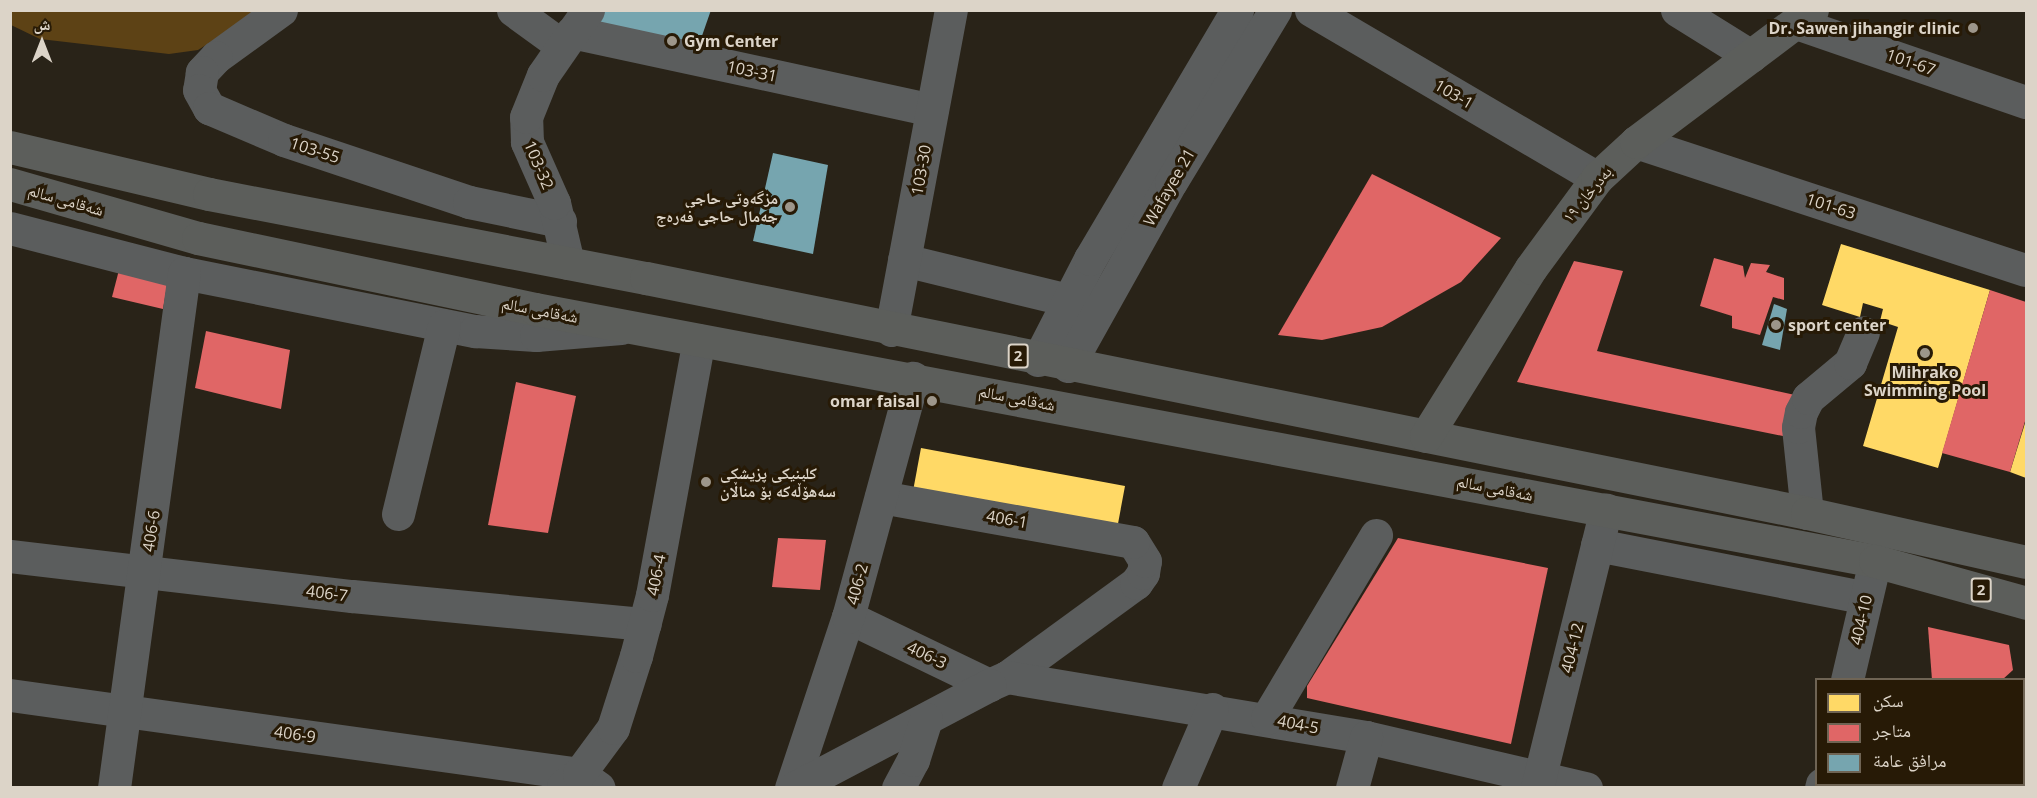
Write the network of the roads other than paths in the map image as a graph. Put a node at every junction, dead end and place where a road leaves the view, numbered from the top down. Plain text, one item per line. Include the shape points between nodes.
1 (281, 10) edge
2 (513, 10) edge
3 (951, 10) edge
4 (1237, 10) edge
5 (1275, 10) edge
6 (1311, 10) edge
7 (1677, 10) edge
8 (1804, 16) edge
9 (574, 29) edge
10 (1751, 56) junction
11 (2026, 102) edge
12 (932, 110) junction
13 (1636, 142) junction
14 (10, 147) edge
15 (1597, 178) junction
16 (10, 184) edge
17 (560, 221) junction
18 (10, 228) edge
19 (904, 260) junction
20 (568, 263) junction
21 (2026, 270) edge
22 (184, 273) junction
23 (646, 278) junction
24 (1068, 300) junction
25 (562, 314) junction
26 (444, 326) junction
27 (628, 327) junction
28 (891, 330) junction
29 (1863, 333) dead end
30 (699, 340) junction
31 (1053, 363) junction
32 (913, 378) junction
33 (1426, 436) junction
34 (881, 497) junction
35 (1606, 509) junction
36 (1808, 513) junction
37 (398, 514) dead end
38 (1376, 535) dead end
39 (1597, 545) junction
40 (10, 556) edge
41 (1875, 561) junction
42 (2026, 562) edge
43 (144, 572) junction
44 (1866, 598) junction
45 (2026, 603) edge
46 (848, 617) junction
47 (645, 624) junction
48 (1847, 678) edge
49 (998, 681) junction
50 (10, 695) edge
51 (1212, 709) junction
52 (125, 711) junction
53 (926, 718) junction
54 (1267, 718) junction
55 (1366, 737) junction
56 (1538, 782) edge
57 (580, 783) edge
58 (1581, 787) edge
59 (114, 788) edge
60 (792, 788) edge
61 (898, 788) edge
62 (1178, 788) edge
63 (1352, 788) edge

1 - 17 street, 103-55 via 216,57 202,72 199,90 208,108 284,140 469,202
2 - 9 street
3 - 12 street, 103-30
4 - 24 street, Wafayee 21
5 - 31 street, Wafayee 21 via 1171,182
6 - 15 street, 103-1
7 - 10 street
8 - 10 main road, بەدرخان ١٩
8 - 11 street, 101-67
9 - 12 street, 103-31
9 - 17 street, 103-32 via 530,104 525,132
10 - 13 main road, بەدرخان ١٩
12 - 19 street, 103-30
13 - 15 main road, بەدرخان ١٩
13 - 21 street, 101-63
14 - 20 main road, 2 via 209,194
15 - 33 main road, بەدرخان ١٩ via 1536,260
16 - 25 main road, شەقامی سالم / 2 via 198,238
17 - 20 street, 103-32
18 - 22 street
19 - 24 street
19 - 28 street, 103-30
20 - 23 main road, 2
20 - 25 main road via 573,296
22 - 26 street
22 - 43 street, 406-6
23 - 27 main road via 628,298
23 - 28 main road, 2
24 - 31 street, Wafayee 21
25 - 27 main road, شەقامی سالم / 2
26 - 27 street via 536,335
26 - 37 street
27 - 30 main road, شەقامی سالم / 2
28 - 31 main road, 2
29 - 36 street via 1850,363 1808,398 1801,412 1798,427
30 - 32 main road, شەقامی سالم / 2
30 - 47 street, 406-4
31 - 33 main road, 2
32 - 34 street, 406-2
32 - 35 main road, شەقامی سالم / 2
33 - 36 main road, 2
34 - 46 street, 406-2
34 - 49 street, 406-1 via 1133,542 1145,561 1136,583
35 - 39 street, 404-12
35 - 41 main road, شەقامی سالم / 2
36 - 42 main road, 2
38 - 54 street
39 - 44 street
39 - 56 street, 404-12
40 - 43 street, 406-7
41 - 44 street, 404-10
41 - 45 main road, شەقامی سالم / 2
43 - 47 street, 406-7
43 - 52 street, 406-6
44 - 48 street, 404-10
46 - 49 street, 406-3
46 - 60 street, 406-2
47 - 57 street, 406-4 via 613,728
49 - 51 street, 404-5
49 - 53 street
50 - 52 street, 406-9
51 - 54 street, 404-5
51 - 62 street
52 - 57 street, 406-9
52 - 59 street, 406-6
53 - 60 street
53 - 61 street via 913,760
54 - 55 street, 404-5
55 - 56 street, 404-5
55 - 63 street
56 - 58 street, 404-5

